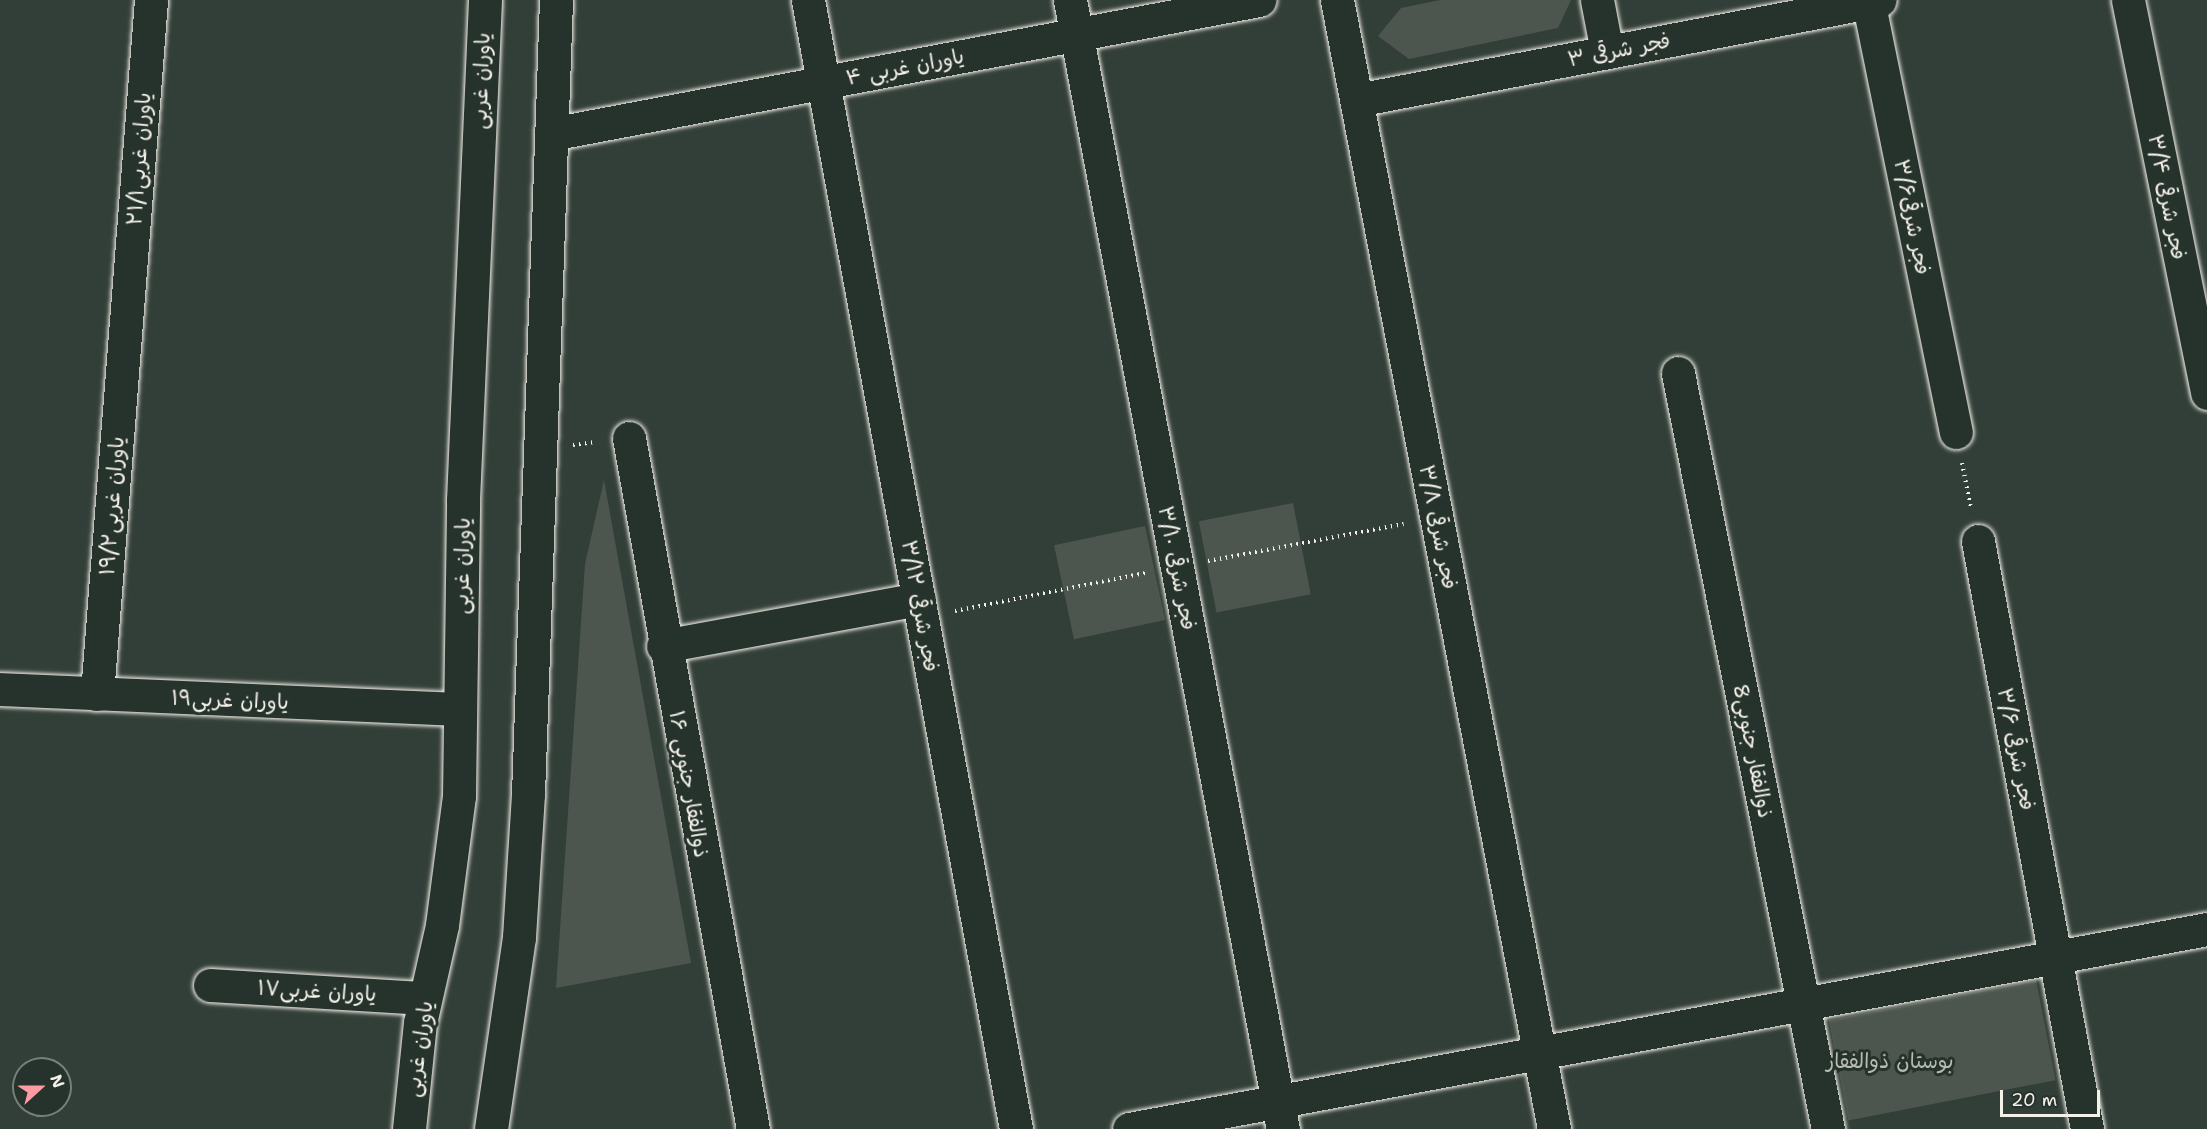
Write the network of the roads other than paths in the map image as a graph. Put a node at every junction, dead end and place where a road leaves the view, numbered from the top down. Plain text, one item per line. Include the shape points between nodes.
1 (151, 0) edge
2 (485, 0) edge
3 (556, 0) edge
4 (808, 0) edge
5 (1070, 0) edge
6 (1259, 0) edge
7 (1337, 0) edge
8 (1597, 0) edge
9 (2128, 0) edge
10 (1872, 1) edge
11 (1077, 34) junction
12 (1607, 52) junction
13 (824, 82) junction
14 (1357, 100) junction
15 (551, 134) junction
16 (126, 318) joint
17 (2202, 338) edge
18 (1678, 374) dead end
19 (2207, 393) edge
20 (1956, 432) road end
21 (629, 438) road end
22 (1978, 542) road end
23 (920, 608) junction
24 (663, 646) junction
25 (0, 689) edge
26 (97, 694) junction
27 (460, 709) junction
28 (2207, 929) edge
29 (2055, 957) junction
30 (210, 985) dead end
31 (425, 998) junction
32 (1803, 1004) junction
33 (1537, 1053) junction
34 (1280, 1115) edge
35 (409, 1129) edge
36 (491, 1129) edge
37 (753, 1129) edge
38 (1016, 1129) edge
39 (1129, 1129) edge
40 (1554, 1129) edge
41 (1828, 1129) edge
42 (2087, 1129) edge

1 - 16 street, یاوران غربی۲۱/۱
2 - 27 street, یاوران غربی via 463,500
3 - 15 street
4 - 13 street, ۳/۱۲ فجر شرقی
5 - 11 street, ۳/۱۰ فجر شرقی
6 - 11 street, ۴ یاوران غربی
7 - 14 street, ۳/۸ فجر شرقی
8 - 12 street
9 - 17 street, ۳/۴ فجر شرقی
10 - 12 street, ۳ فجر شرقی
10 - 20 street, فجر شرقی۳/۶
11 - 13 street, ۴ یاوران غربی
11 - 34 street, ۳/۱۰ فجر شرقی
12 - 14 street, ۳ فجر شرقی
13 - 15 street, ۴ یاوران غربی
13 - 23 street, ۳/۱۲ فجر شرقی
14 - 33 street, ۳/۸ فجر شرقی
15 - 36 street via 528,794 520,925
16 - 26 street, یاوران غربی۱۹/۲
17 - 19 street, ۳/۴ فجر شرقی
18 - 32 street, 8ذوالفقار جنوبی
21 - 24 street, ۱۶ ذوالفقار جنوبی
22 - 29 street, ۳/۶ فجر شرقی
23 - 24 street
23 - 38 street, ۳/۱۲ فجر شرقی
24 - 37 street, ۱۶ ذوالفقار جنوبی
25 - 26 street, یاوران غربی۱۹
26 - 27 street, یاوران غربی۱۹
27 - 31 street, یاوران غربی via 459,796 442,925
28 - 29 street
29 - 32 street
29 - 42 street, ۳/۶ فجر شرقی
30 - 31 street, یاوران غربی۱۷
31 - 35 street, یاوران غربی
32 - 33 street
32 - 41 street, 8ذوالفقار جنوبی
33 - 34 street
33 - 40 street, ۳/۸ فجر شرقی
34 - 39 street

